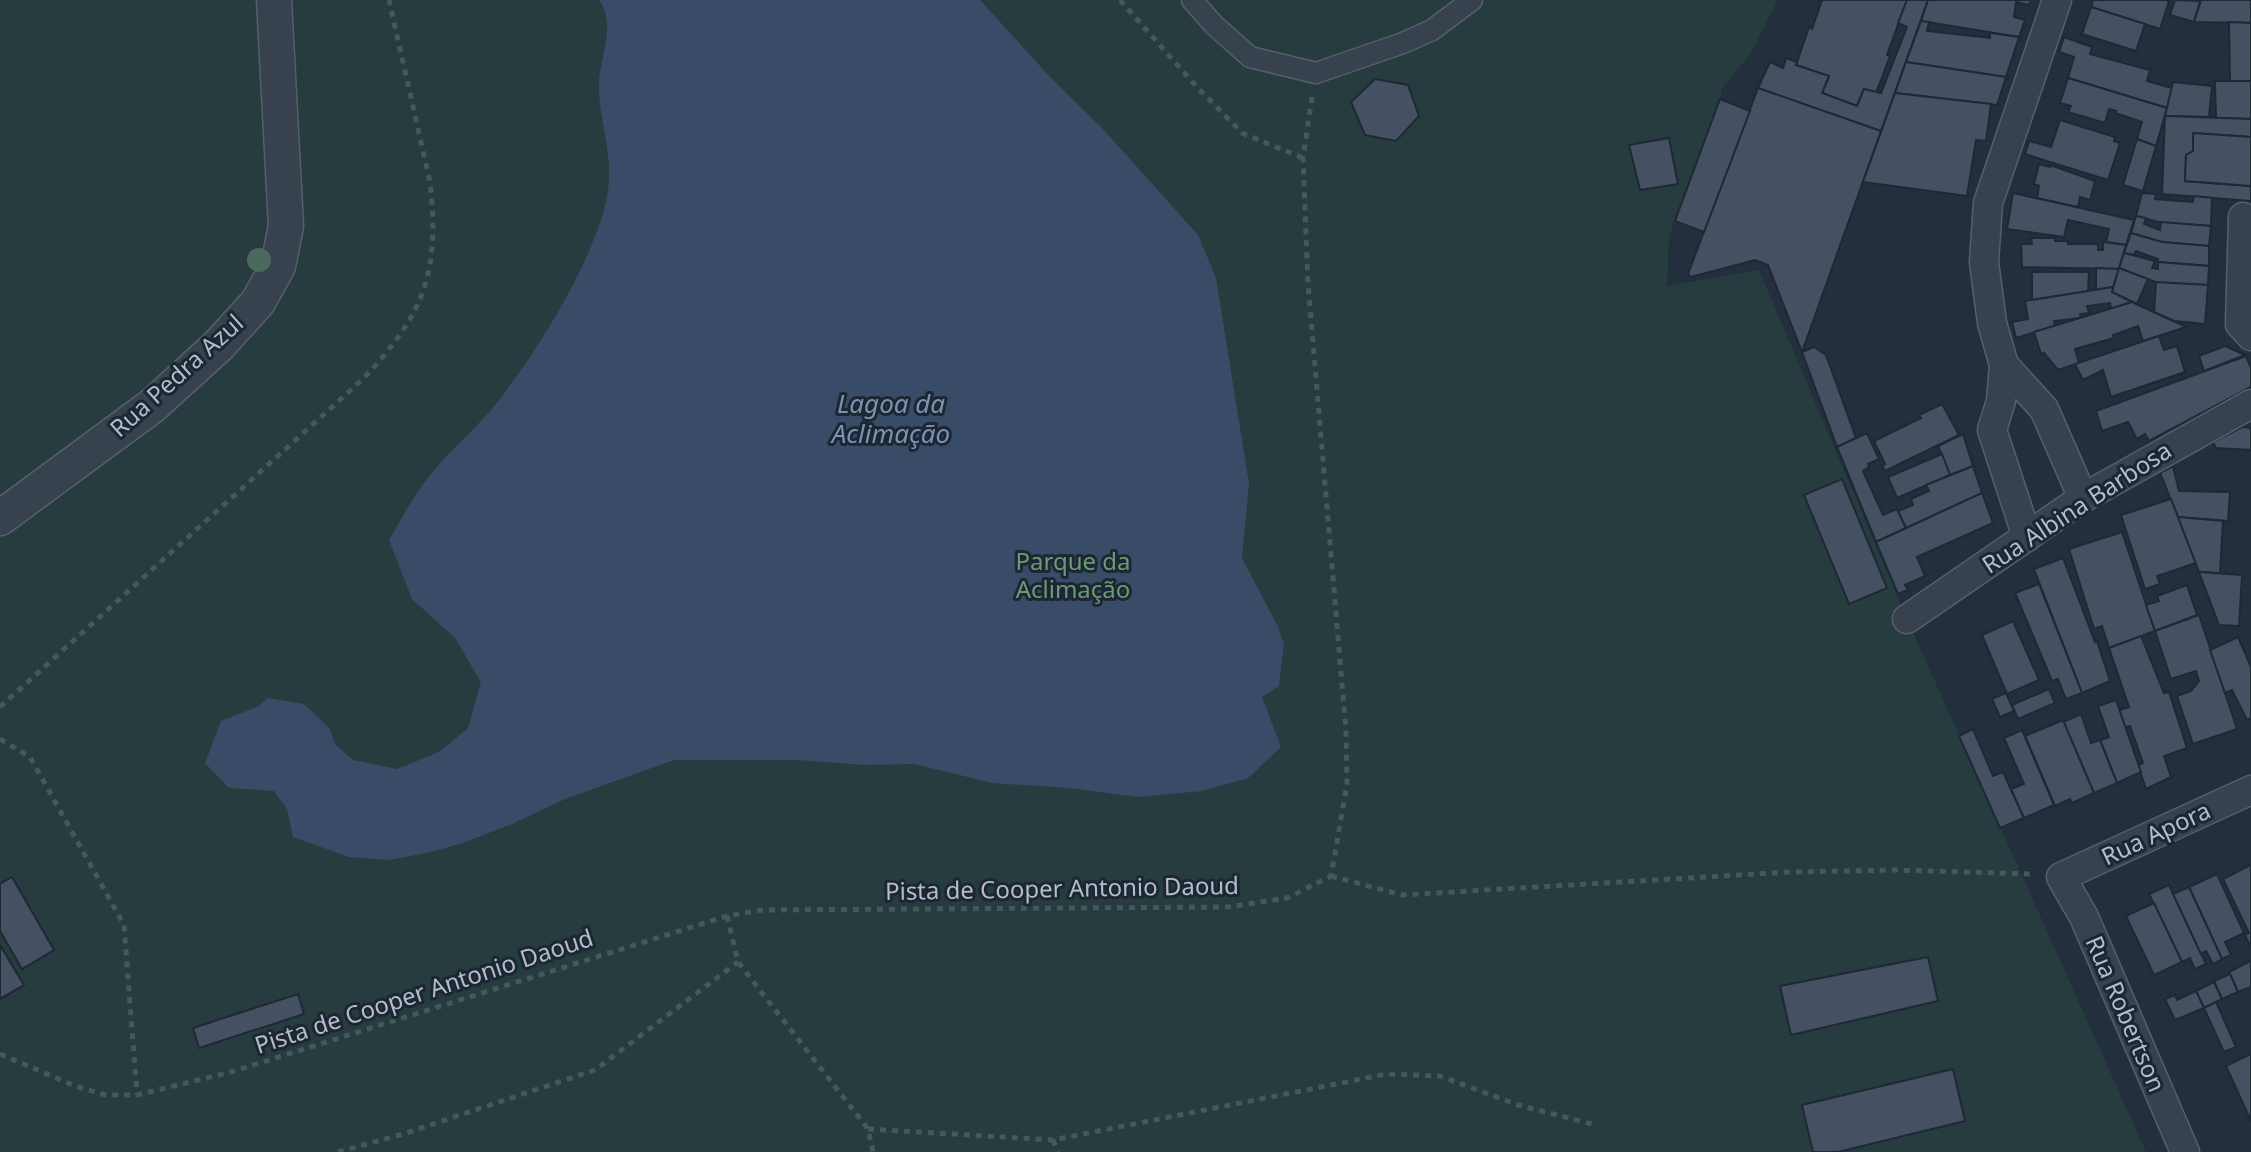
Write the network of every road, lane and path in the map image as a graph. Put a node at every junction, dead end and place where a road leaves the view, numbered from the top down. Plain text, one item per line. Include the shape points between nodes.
1 (274, 0) edge
2 (389, 0) edge
3 (1120, 0) edge
4 (1192, 0) edge
5 (1472, 0) edge
6 (2057, 0) edge
7 (1316, 73) junction
8 (1303, 158) junction
9 (2243, 217) dead end
10 (2251, 336) edge
11 (2004, 365) junction
12 (2251, 404) edge
13 (2083, 498) junction
14 (0, 518) edge
15 (2027, 537) junction
16 (1907, 619) dead end
17 (0, 707) edge
18 (0, 739) edge
19 (2251, 790) edge
20 (1331, 876) junction
21 (2061, 877) junction
22 (727, 916) junction
23 (738, 962) junction
24 (0, 1054) edge
25 (137, 1095) junction
26 (1592, 1124) dead end
27 (868, 1129) junction
28 (1053, 1140) junction
29 (338, 1152) edge
30 (873, 1152) edge
31 (1058, 1152) edge
32 (2185, 1152) edge

1 - 14 street, Rua Pedra Azul via 286,226 278,266 258,302 152,406
2 - 17 path via 433,211 431,266 415,312 363,379
3 - 8 path via 1242,133
4 - 7 street via 1250,57
5 - 7 street via 1432,30
6 - 11 street via 1988,203 1984,262
7 - 8 path
8 - 20 path via 1308,284 1346,731 1347,784
9 - 10 street via 2240,324
11 - 13 street via 2044,409
11 - 15 street via 1992,430
12 - 13 street, Rua Albina Barbosa
13 - 15 street, Rua Albina Barbosa
15 - 16 street, Rua Albina Barbosa
18 - 25 path via 30,757 124,925
19 - 21 street, Rua Apora
20 - 21 path via 1402,895 1804,872
20 - 22 path, Pista de Cooper Antonio Daoud via 1287,898 1228,907 762,910
21 - 32 street, Rua Robertson via 2084,917
22 - 23 path
22 - 25 path, Pista de Cooper Antonio Daoud via 231,1072
23 - 27 path
23 - 29 path via 595,1070
24 - 25 path, Pista de Cooper Antonio Daoud via 75,1086 106,1095
26 - 28 path via 1518,1105 1440,1076 1387,1074
27 - 28 path
27 - 30 path
28 - 31 path

